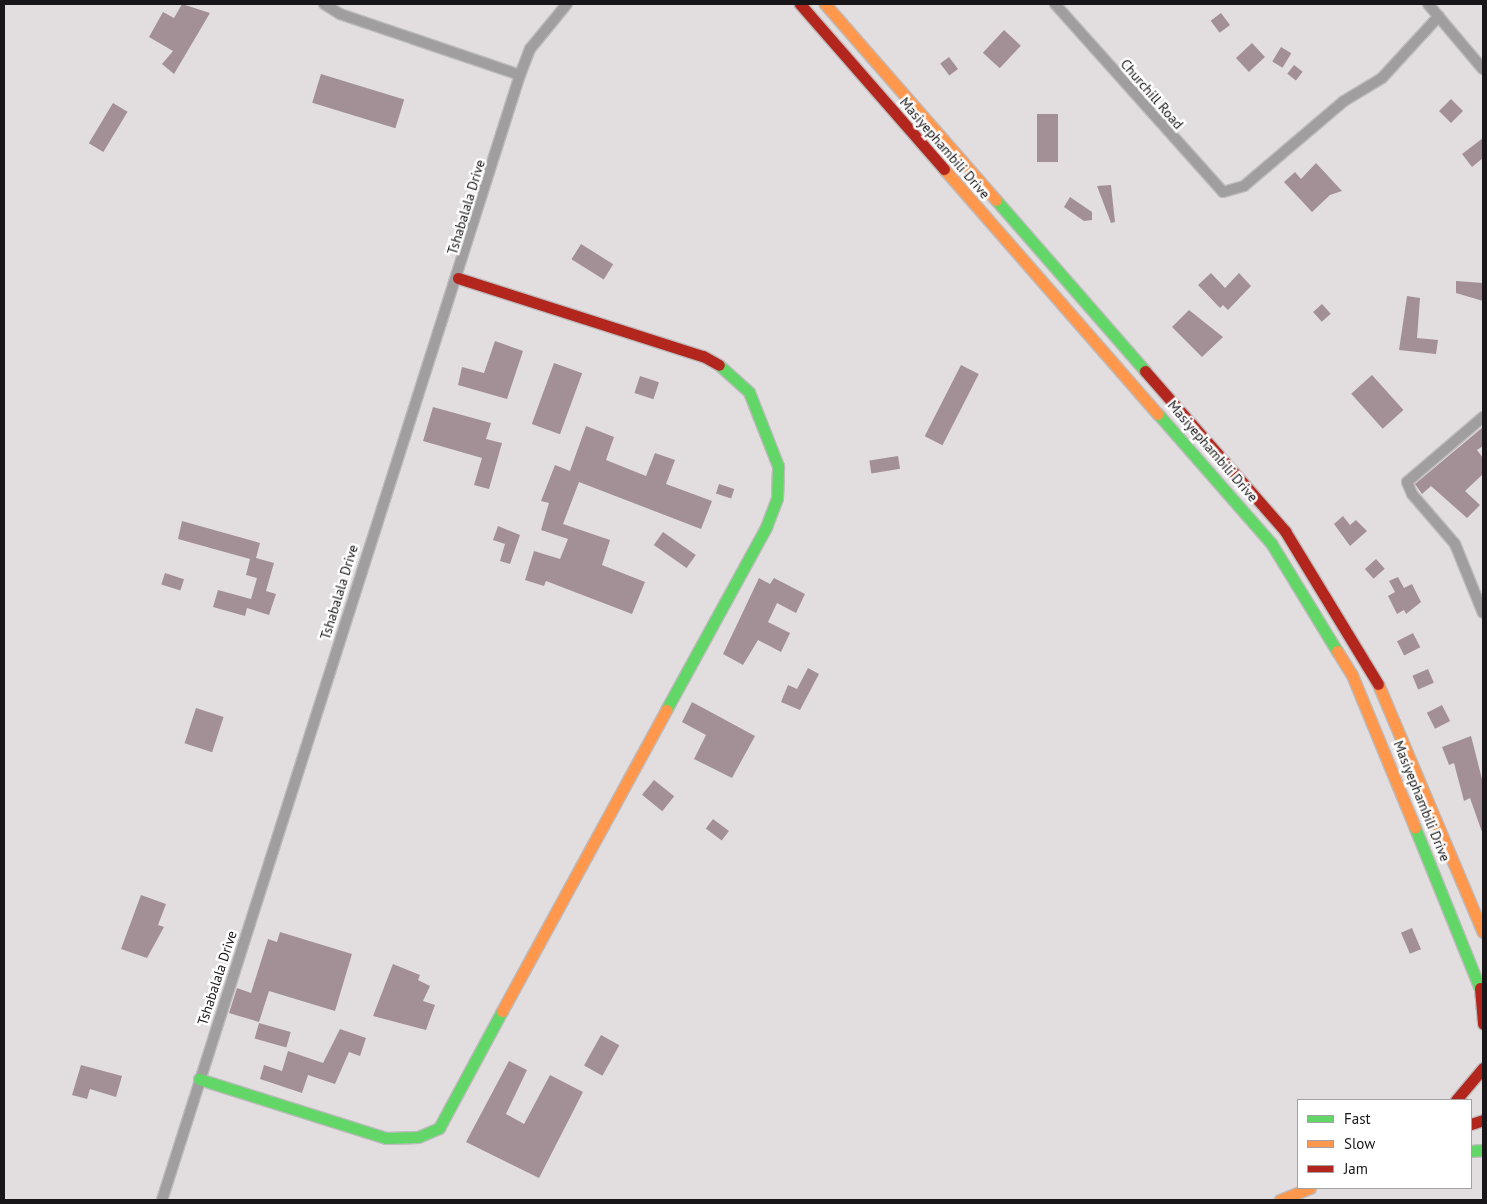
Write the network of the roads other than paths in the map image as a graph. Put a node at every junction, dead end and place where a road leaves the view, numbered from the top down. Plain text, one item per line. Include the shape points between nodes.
1 (324, 4) edge
2 (567, 4) edge
3 (800, 4) edge
4 (824, 4) edge
5 (1055, 4) edge
6 (1428, 4) edge
7 (1439, 16) junction
8 (1483, 69) edge
9 (520, 75) junction
10 (458, 278) junction
11 (1483, 417) edge
12 (1483, 613) edge
13 (1483, 932) edge
14 (1481, 992) edge
15 (1483, 1024) edge
16 (1483, 1068) edge
17 (199, 1079) junction
18 (1457, 1099) edge
19 (1308, 1189) edge
20 (162, 1200) edge
21 (1280, 1200) edge

1 - 9 street via 340,14
2 - 9 street, Tshabalala Drive via 530,49
3 - 14 main road, Masiyephambili Drive via 1271,543 1352,675
4 - 13 main road, Masiyephambili Drive via 1285,531 1370,665
5 - 7 street, Churchill Road via 1222,192 1234,191 1344,101 1382,78
6 - 7 street
7 - 8 street
9 - 10 street, Tshabalala Drive
10 - 17 street, Tshabalala Drive
10 - 17 main road via 703,356 735,375 749,392 778,466 777,498 757,545 439,1128 418,1137 386,1138
11 - 12 street via 1407,482 1412,494 1455,544
14 - 15 main road, Masiyephambili Drive
16 - 18 main road
17 - 20 street, Tshabalala Drive
19 - 21 main road

